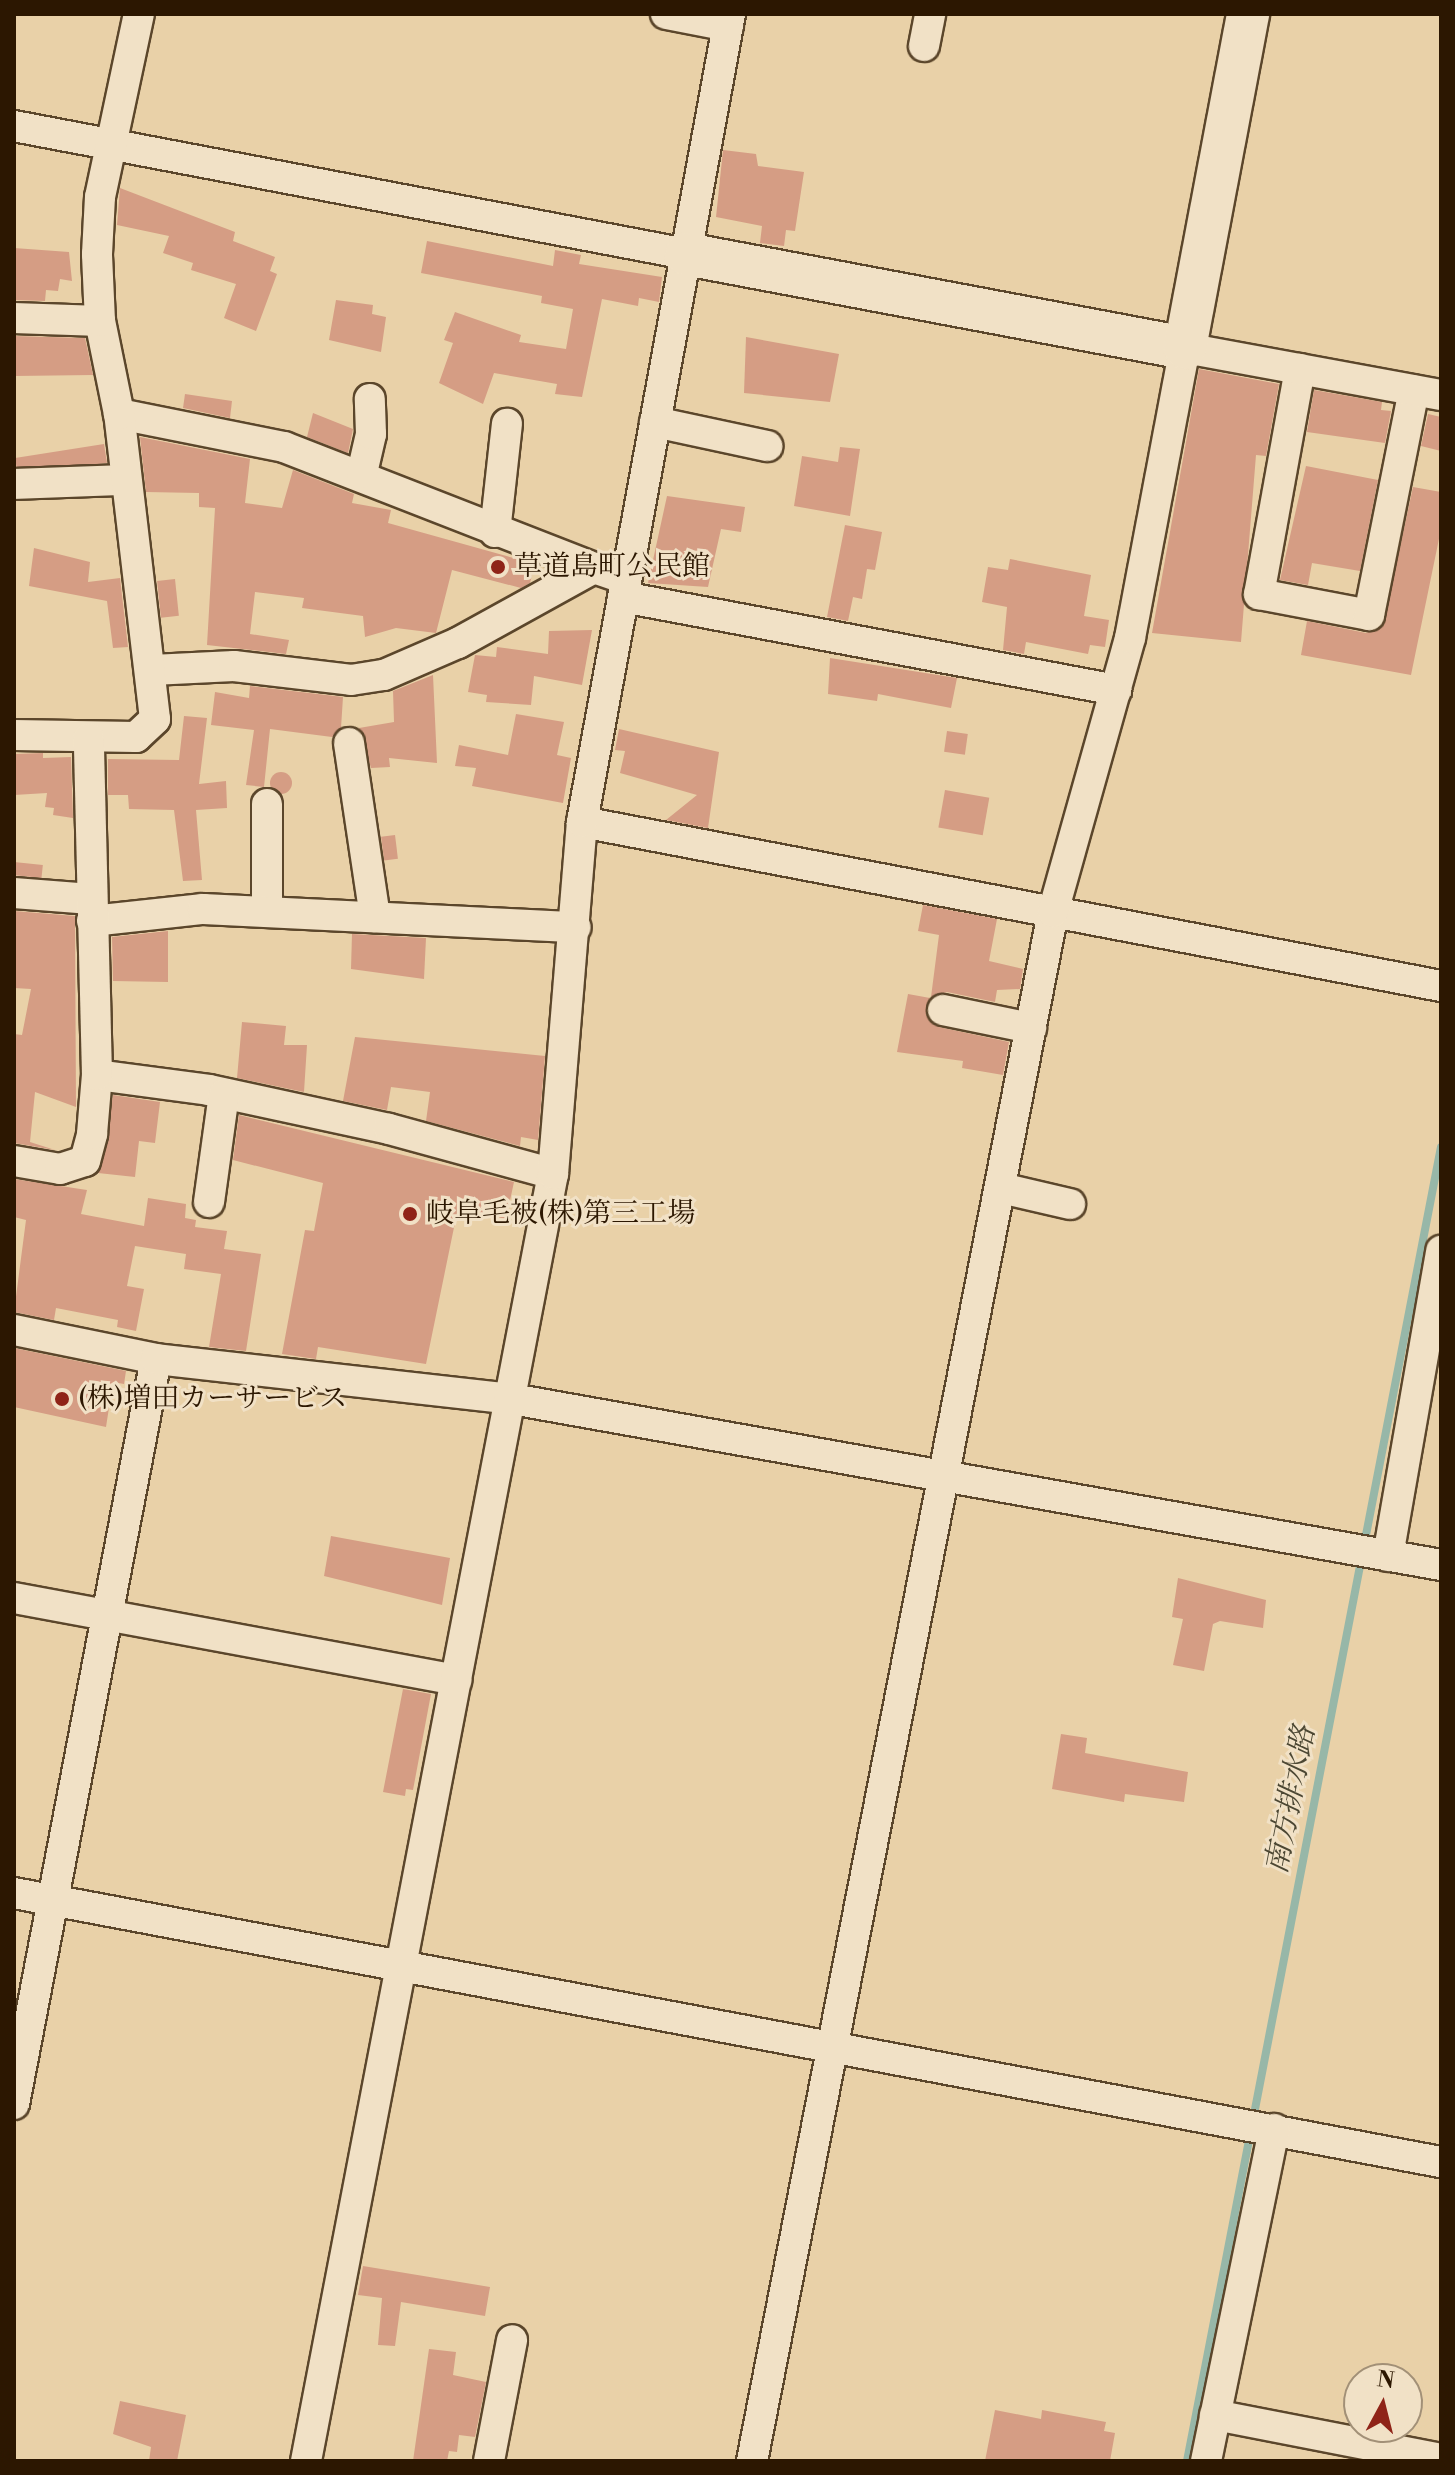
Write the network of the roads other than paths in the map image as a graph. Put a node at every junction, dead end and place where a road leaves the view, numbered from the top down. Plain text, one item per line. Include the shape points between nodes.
1 (139, 14) edge
2 (666, 14) edge
3 (930, 14) edge
4 (1248, 14) edge
5 (729, 20) edge
6 (924, 46) dead end
7 (14, 126) edge
8 (114, 143) junction
9 (686, 254) junction
10 (14, 318) edge
11 (100, 321) junction
12 (1185, 348) junction
13 (1300, 369) junction
14 (1428, 393) edge
15 (370, 399) dead end
16 (119, 414) junction
17 (655, 422) junction
18 (507, 424) dead end
19 (767, 446) dead end
20 (362, 473) junction
21 (125, 480) junction
22 (14, 484) edge
23 (495, 532) junction
24 (594, 568) junction
25 (625, 588) junction
26 (152, 670) junction
27 (1116, 690) junction
28 (14, 735) edge
29 (89, 738) junction
30 (349, 743) dead end
31 (267, 804) dead end
32 (582, 822) junction
33 (14, 893) edge
34 (91, 910) junction
35 (267, 912) junction
36 (1053, 912) junction
37 (375, 917) junction
38 (576, 927) junction
39 (1441, 986) edge
40 (943, 1010) dead end
41 (1031, 1028) junction
42 (97, 1075) junction
43 (224, 1094) junction
44 (14, 1161) edge
45 (553, 1174) junction
46 (1001, 1188) junction
47 (209, 1202) dead end
48 (1070, 1204) dead end
49 (1441, 1251) edge
50 (14, 1330) edge
51 (156, 1359) junction
52 (512, 1399) junction
53 (946, 1476) junction
54 (1384, 1555) junction
55 (1441, 1565) edge
56 (14, 1598) edge
57 (107, 1615) junction
58 (456, 1680) junction
59 (14, 1893) edge
60 (52, 1901) junction
61 (402, 1966) junction
62 (830, 2046) junction
63 (14, 2104) edge
64 (1271, 2128) junction
65 (1441, 2162) edge
66 (512, 2340) dead end
67 (1215, 2415) junction
68 (1441, 2459) edge
69 (306, 2461) edge
70 (489, 2461) edge
71 (752, 2461) edge
72 (1206, 2461) edge

1 - 8 street
2 - 5 street
3 - 6 street
4 - 12 street
5 - 9 street
7 - 8 street
8 - 9 street
8 - 11 street via 100,197
9 - 12 street
9 - 17 street
10 - 11 street
11 - 16 street
12 - 13 street
12 - 27 street
13 - 14 street
13 - 14 street via 1259,594 1369,615
15 - 20 street via 371,434
16 - 20 street via 284,447
16 - 21 street
17 - 19 street
17 - 25 street
18 - 23 street
20 - 23 street
21 - 22 street
21 - 26 street
23 - 24 street
24 - 25 street
24 - 26 street via 458,643 384,675 351,680 234,666
25 - 27 street
25 - 32 street
26 - 29 street via 155,719 136,737
27 - 36 street
28 - 29 street
29 - 34 street
30 - 37 street
31 - 35 street
32 - 36 street
32 - 38 street
33 - 34 street
34 - 35 street
34 - 42 street
35 - 37 street
36 - 39 street
36 - 41 street
37 - 38 street
38 - 45 street
40 - 41 street
41 - 46 street
42 - 43 street
42 - 44 street via 85,1161 60,1169
43 - 45 street
43 - 47 street
45 - 52 street
46 - 48 street
46 - 53 street
49 - 54 street
50 - 51 street
51 - 52 street
51 - 57 street
52 - 53 street
52 - 58 street
53 - 54 street
53 - 62 street
54 - 55 street
56 - 57 street
57 - 58 street
57 - 60 street
58 - 61 street
59 - 60 street
60 - 61 street
60 - 63 street
61 - 62 street
61 - 69 street
62 - 64 street
62 - 71 street
64 - 65 street
64 - 67 street
66 - 70 street
67 - 68 street
67 - 72 street

